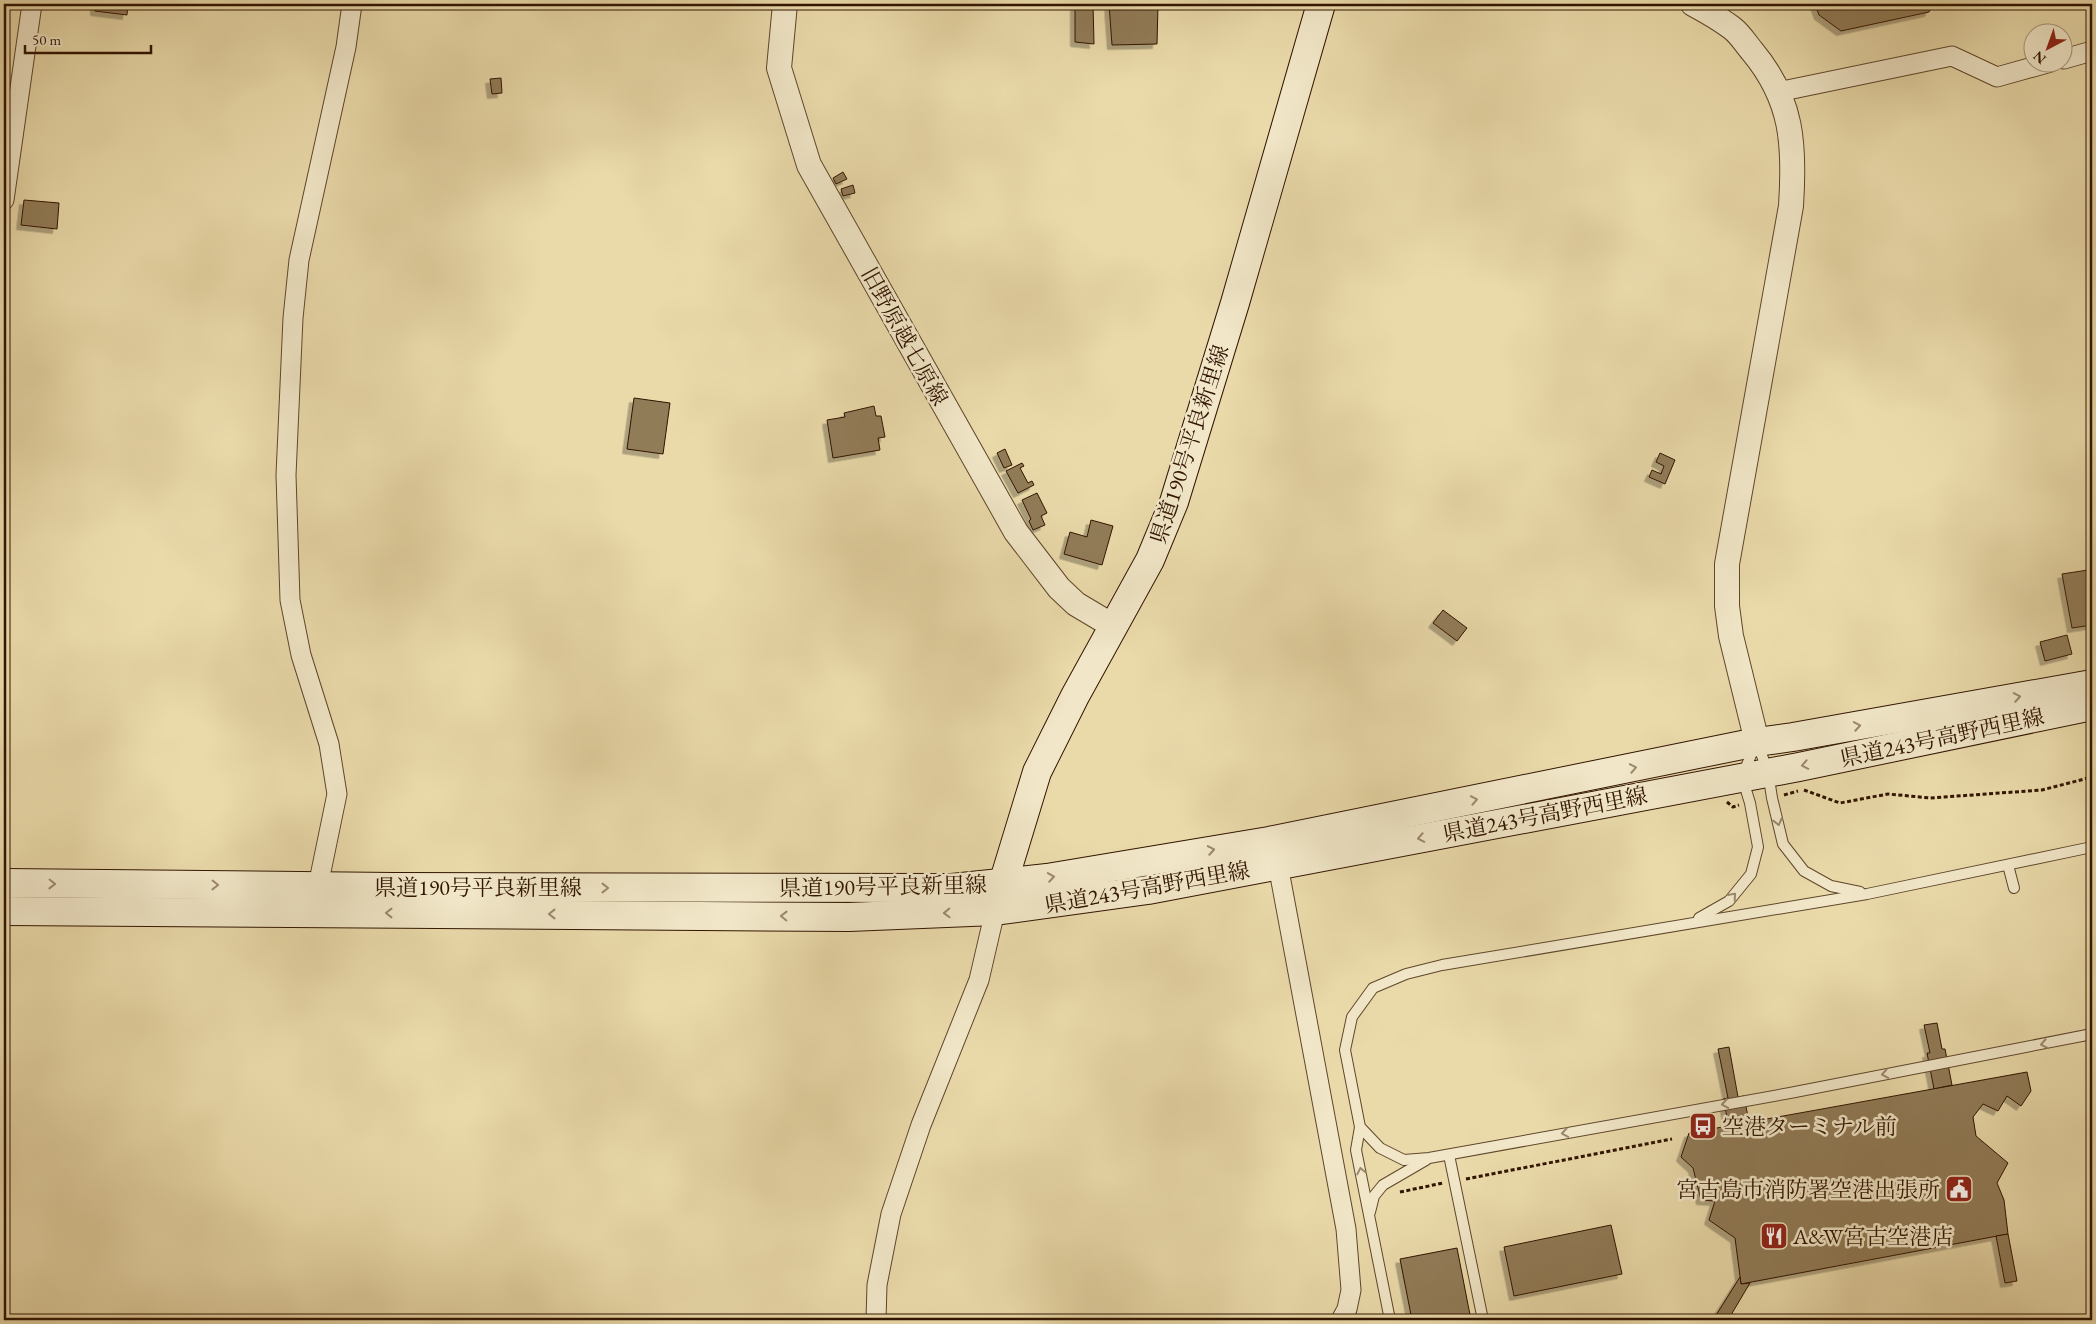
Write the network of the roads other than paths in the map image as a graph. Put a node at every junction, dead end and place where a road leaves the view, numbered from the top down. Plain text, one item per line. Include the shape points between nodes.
1 (32, 4) edge
2 (352, 4) edge
3 (785, 4) edge
4 (1321, 4) edge
5 (1693, 4) edge
6 (2092, 51) edge
7 (2074, 56) edge
8 (2024, 70) edge
9 (1778, 92) junction
10 (4, 200) edge
11 (1112, 626) junction
12 (2092, 684) edge
13 (2092, 706) edge
14 (1757, 742) junction
15 (1751, 782) junction
16 (2092, 847) edge
17 (1278, 865) junction
18 (2008, 865) junction
19 (4, 884) edge
20 (1002, 884) junction
21 (318, 886) junction
22 (2014, 888) dead end
23 (1868, 894) junction
24 (4, 910) edge
25 (995, 911) junction
26 (1692, 922) junction
27 (2092, 1034) edge
28 (1360, 1127) junction
29 (1449, 1155) junction
30 (1429, 1158) junction
31 (1369, 1216) junction
32 (876, 1320) edge
33 (1341, 1320) edge
34 (1390, 1320) edge
35 (1483, 1320) edge

1 - 10 street
2 - 21 street via 346,47 299,260 286,475 290,600 301,655 329,744 337,794
3 - 11 street, 旧野原越七原線 via 779,68 809,165 1016,532 1059,588 1076,604
4 - 11 main road, 県道190号平良新里線 via 1174,502 1150,560
5 - 9 street via 1733,29 1769,74
6 - 7 street
8 - 9 street via 1997,77 1952,56
9 - 14 street via 1790,127 1794,163 1791,206 1727,564 1731,636
11 - 20 main road, 県道190号平良新里線 via 1038,772
14 -> 12 main road, 県道243号高野西里線
13 -> 15 main road, 県道243号高野西里線
14 - 15 lane
14 - 15 lane
20 -> 14 main road, 県道243号高野西里線 via 1269,841
15 -> 17 main road, 県道243号高野西里線
15 -> 23 lane via 1784,844 1804,872 1831,886
26 -> 15 lane via 1729,902 1751,874 1758,847 1750,803
16 - 18 lane
17 - 25 main road, 県道243号高野西里線 via 1148,890
17 - 33 street via 1346,1229 1351,1290
18 - 22 lane
18 - 23 lane
19 -> 21 main road, 県道190号平良新里線
21 -> 20 main road, 県道190号平良新里線 via 952,888
20 - 25 main road
23 - 26 lane
25 -> 24 main road, 県道190号平良新里線 via 839,917
25 - 32 street via 979,980 920,1125 891,1214 877,1285
26 - 28 lane via 1442,965 1406,974 1373,988 1352,1017 1345,1050
27 -> 29 lane
28 - 30 lane via 1380,1148 1404,1160
31 -> 28 lane via 1356,1150
29 - 30 lane
29 - 35 lane
30 - 31 lane via 1383,1185 1374,1196
31 - 34 lane

